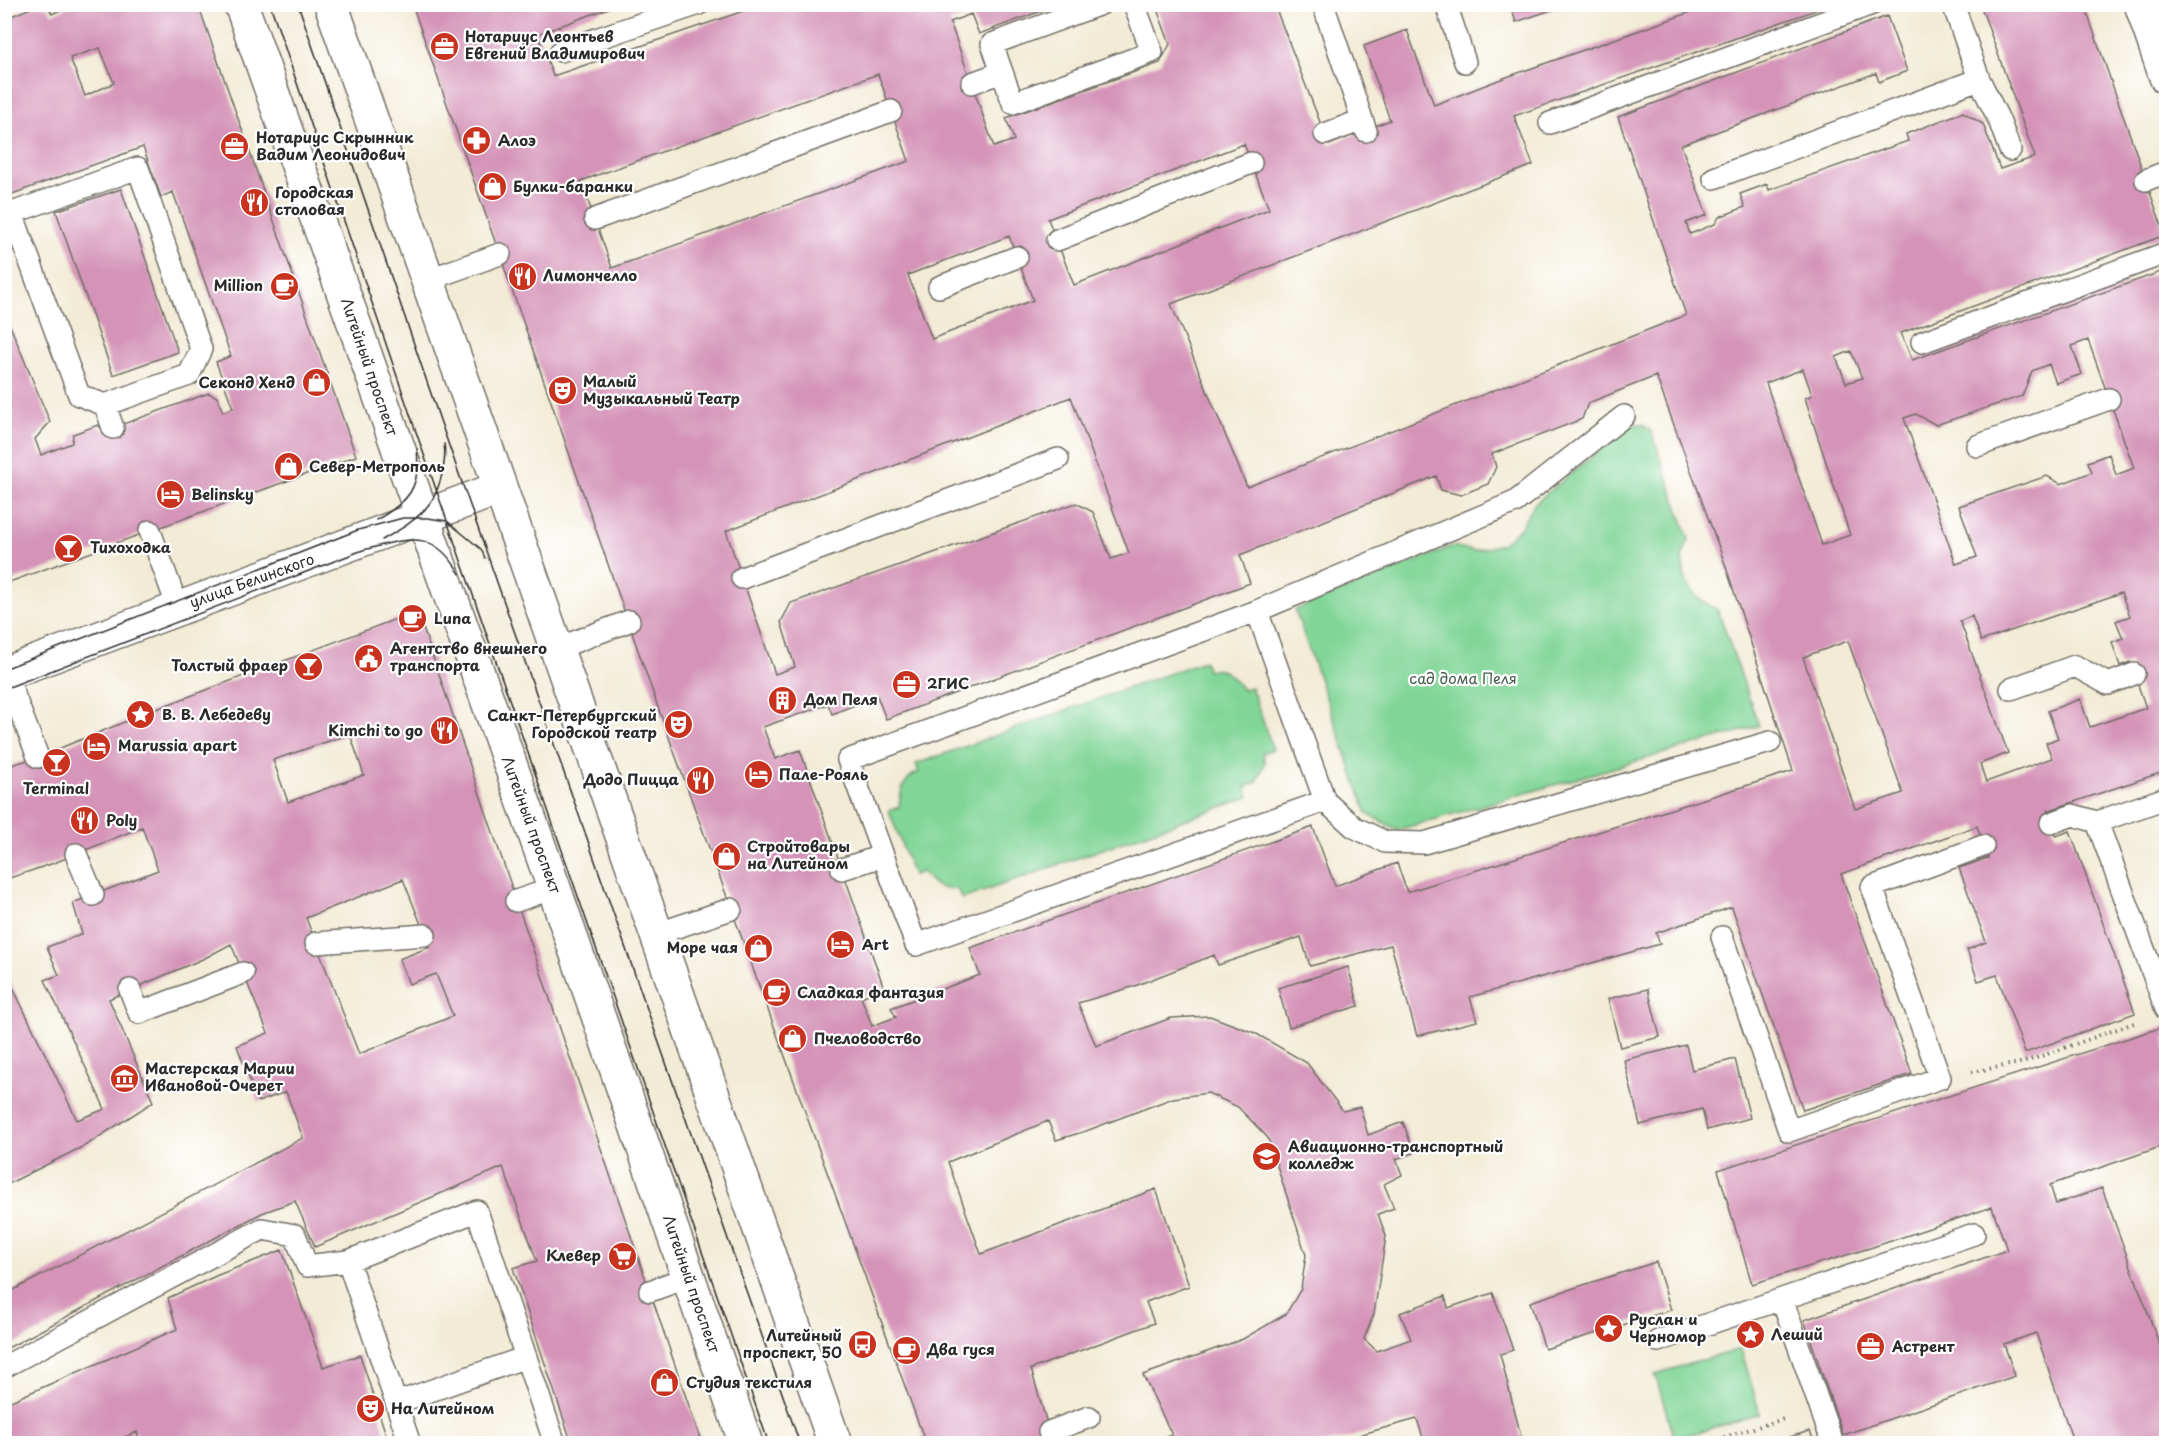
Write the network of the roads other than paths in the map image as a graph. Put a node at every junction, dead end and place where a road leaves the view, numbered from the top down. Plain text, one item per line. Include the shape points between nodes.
1 (241, 4) edge
2 (331, 4) edge
3 (699, 4) edge
4 (1101, 4) edge
5 (1134, 4) edge
6 (1323, 4) edge
7 (1446, 4) edge
8 (1872, 4) edge
9 (1953, 4) edge
10 (2150, 9) edge
11 (561, 51) dead end
12 (1465, 62) dead end
13 (1002, 72) junction
14 (2166, 77) edge
15 (1979, 79) junction
16 (972, 83) dead end
17 (891, 111) dead end
18 (1550, 123) dead end
19 (1325, 134) dead end
20 (2010, 150) dead end
21 (1251, 163) dead end
22 (2166, 172) edge
23 (1714, 178) dead end
24 (2146, 180) dead end
25 (8, 214) edge
26 (594, 219) dead end
27 (1057, 240) dead end
28 (2166, 253) edge
29 (500, 254) dead end
30 (1017, 257) dead end
31 (427, 280) junction
32 (939, 287) dead end
33 (1923, 342) dead end
34 (2109, 399) dead end
35 (105, 405) junction
36 (1624, 416) dead end
37 (113, 428) dead end
38 (1977, 446) dead end
39 (1058, 459) dead end
40 (500, 488) junction
41 (422, 518) junction
42 (150, 531) dead end
43 (742, 578) dead end
44 (178, 608) junction
45 (1257, 611) junction
46 (629, 621) dead end
47 (556, 649) junction
48 (5, 674) edge
49 (2134, 674) dead end
50 (2011, 689) dead end
51 (1770, 742) dead end
52 (38, 757) dead end
53 (2166, 798) edge
54 (1325, 801) junction
55 (2097, 822) junction
56 (2051, 823) dead end
57 (1983, 846) dead end
58 (76, 854) dead end
59 (882, 855) junction
60 (842, 869) dead end
61 (554, 888) junction
62 (93, 895) dead end
63 (516, 901) dead end
64 (731, 909) dead end
65 (656, 934) junction
66 (425, 935) dead end
67 (1722, 937) dead end
68 (316, 943) dead end
69 (243, 973) dead end
70 (130, 990) dead end
71 (2166, 1010) edge
72 (1974, 1234) dead end
73 (348, 1261) junction
74 (688, 1277) junction
75 (650, 1291) dead end
76 (1782, 1299) junction
77 (1658, 1341) dead end
78 (526, 1357) junction
79 (4, 1367) edge
80 (396, 1403) junction
81 (1089, 1418) dead end
82 (1049, 1432) dead end
83 (410, 1443) edge
84 (555, 1443) edge
85 (746, 1443) edge
86 (835, 1443) edge
87 (1833, 1443) edge

1 - 41 main road, Литейный проспект
2 - 31 main road
3 - 11 lane
4 - 13 lane via 992,44
5 - 13 lane via 1152,52 1013,103
6 - 19 lane via 1364,125
7 - 12 lane
8 - 18 lane
9 - 15 lane
10 - 14 main road
13 - 16 lane
15 - 20 lane
15 - 23 lane
17 - 26 lane
21 - 27 lane
22 - 24 lane
25 - 35 lane via 79,395
25 - 35 lane via 138,168 201,349 189,375
28 - 33 lane
29 - 31 lane
30 - 32 lane
31 - 40 main road
34 - 38 lane
35 - 37 lane
36 - 45 lane via 1515,502
39 - 43 lane
40 - 41 main road, улица Белинского
40 - 47 main road
41 - 44 main road, улица Белинского
41 - 61 main road, Литейный проспект
42 - 44 lane
44 - 48 main road, улица Белинского
45 - 54 lane
45 - 59 lane via 848,760
46 - 47 lane
47 - 65 main road
48 - 52 lane
49 - 50 lane via 2108,684 2075,666
51 - 54 lane via 1424,843 1385,842 1354,827
53 - 55 lane
54 - 59 lane via 916,945
55 - 56 lane via 2073,815
55 - 71 lane
57 - 67 lane via 1872,886 1940,1078 1789,1131
58 - 62 lane
59 - 60 lane
61 - 63 lane
61 - 74 main road, Литейный проспект
64 - 65 lane
65 - 86 main road
66 - 68 lane
69 - 70 lane via 139,1013
72 - 76 lane
73 - 78 lane via 477,1211 526,1333
73 - 79 lane via 307,1266 295,1235 262,1229
73 - 80 lane
74 - 75 lane
74 - 85 main road, Литейный проспект
76 - 77 lane
76 - 87 lane
78 - 80 lane
78 - 84 lane
80 - 83 lane
81 - 82 lane

